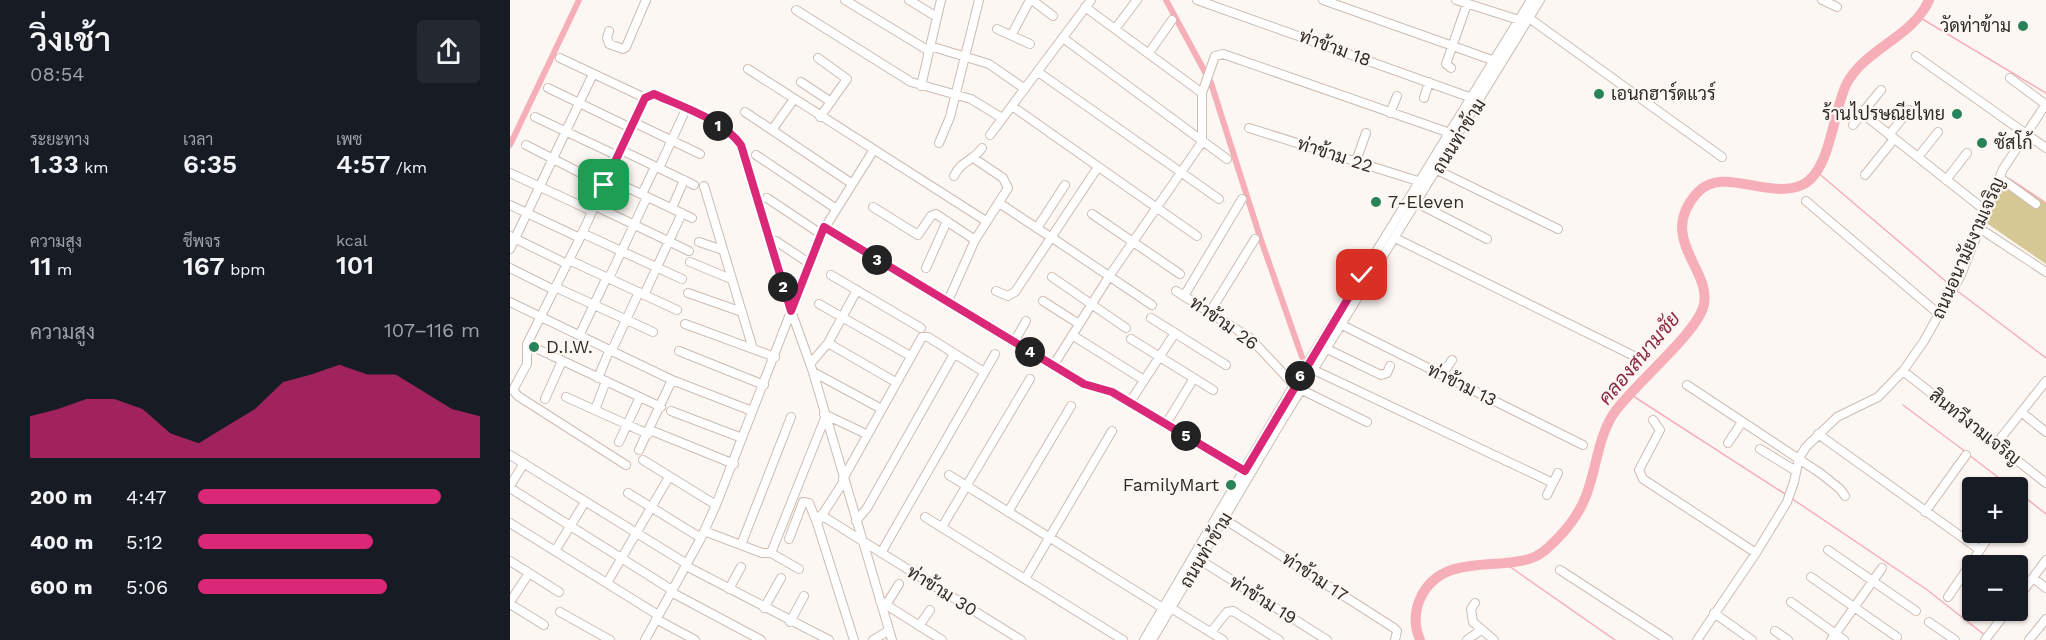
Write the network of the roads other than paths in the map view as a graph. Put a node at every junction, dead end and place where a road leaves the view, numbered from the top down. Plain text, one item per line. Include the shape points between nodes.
1 (646, 0) edge
2 (845, 0) edge
3 (909, 0) edge
4 (941, 0) edge
5 (979, 0) edge
6 (1031, 0) edge
7 (1137, 0) edge
8 (1197, 0) edge
9 (1323, 0) edge
10 (1456, 0) edge
11 (1531, 0) edge
12 (1540, 0) edge
13 (1822, 0) edge
14 (1088, 4) edge
15 (1467, 4) junction
16 (1483, 4) edge
17 (1837, 7) dead end
18 (796, 10) dead end
19 (1053, 16) dead end
20 (937, 17) junction
21 (1529, 18) junction
22 (1172, 20) dead end
23 (1519, 20) junction
24 (997, 29) dead end
25 (1116, 29) junction
26 (609, 32) dead end
27 (1012, 34) junction
28 (1063, 38) junction
29 (1030, 44) dead end
30 (1452, 44) junction
31 (930, 49) junction
32 (1149, 53) junction
33 (1916, 56) dead end
34 (965, 57) junction
35 (560, 58) dead end
36 (818, 58) dead end
37 (1496, 61) junction
38 (1451, 68) dead end
39 (748, 69) dead end
40 (1038, 72) junction
41 (593, 74) junction
42 (2010, 78) dead end
43 (801, 82) dead end
44 (1429, 82) junction
45 (921, 86) junction
46 (549, 88) dead end
47 (1025, 89) junction
48 (1881, 90) dead end
49 (956, 93) junction
50 (1202, 93) junction
51 (1397, 96) dead end
52 (645, 98) junction
53 (1424, 98) dead end
54 (1472, 98) junction
55 (794, 99) junction
56 (831, 102) junction
57 (579, 103) junction
58 (2046, 104) edge
59 (1012, 106) junction
60 (686, 109) junction
61 (1909, 110) dead end
62 (745, 112) dead end
63 (1390, 113) junction
64 (1862, 113) junction
65 (535, 117) dead end
66 (820, 117) junction
67 (1002, 118) junction
68 (632, 125) junction
69 (1853, 125) dead end
70 (1249, 128) dead end
71 (772, 130) junction
72 (565, 131) junction
73 (1938, 132) dead end
74 (1366, 133) dead end
75 (1450, 133) junction
76 (2025, 134) junction
77 (990, 135) dead end
78 (1892, 137) junction
79 (671, 140) junction
80 (1202, 142) junction
81 (939, 143) dead end
82 (526, 145) dead end
83 (982, 148) dead end
84 (2046, 148) edge
85 (873, 151) junction
86 (619, 153) junction
87 (1967, 153) dead end
88 (700, 154) dead end
89 (756, 155) dead end
90 (1722, 157) dead end
91 (1918, 157) junction
92 (552, 158) junction
93 (975, 159) junction
94 (1227, 159) dead end
95 (1356, 161) junction
96 (657, 167) junction
97 (1098, 167) junction
98 (1437, 170) junction
99 (510, 172) edge
100 (1182, 173) junction
101 (1865, 175) dead end
102 (954, 176) dead end
103 (2000, 178) junction
104 (684, 180) junction
105 (1946, 180) junction
106 (606, 182) junction
107 (1421, 182) junction
108 (850, 183) junction
109 (694, 185) dead end
110 (1065, 185) dead end
111 (540, 186) junction
112 (704, 186) dead end
113 (644, 195) junction
114 (767, 198) dead end
115 (1242, 198) dead end
116 (1219, 199) dead end
117 (1806, 201) dead end
118 (1417, 202) junction
119 (999, 203) junction
120 (2036, 204) dead end
121 (510, 205) edge
122 (873, 207) dead end
123 (594, 208) junction
124 (672, 208) junction
125 (835, 208) junction
126 (1157, 208) junction
127 (1986, 211) junction
128 (526, 213) junction
129 (681, 213) junction
130 (1092, 214) dead end
131 (692, 218) dead end
132 (948, 221) junction
133 (986, 221) junction
134 (634, 224) junction
135 (1037, 228) junction
136 (1979, 228) junction
137 (1558, 229) dead end
138 (822, 231) junction
139 (581, 236) junction
140 (1048, 236) junction
141 (1197, 236) dead end
142 (512, 237) edge
143 (1395, 238) junction
144 (1255, 239) dead end
145 (1487, 239) dead end
146 (975, 240) junction
147 (668, 241) junction
148 (777, 241) dead end
149 (699, 242) dead end
150 (1133, 242) junction
151 (510, 249) edge
152 (723, 250) junction
153 (689, 251) dead end
154 (622, 252) junction
155 (1375, 261) junction
156 (568, 262) junction
157 (690, 262) dead end
158 (809, 263) junction
159 (656, 267) junction
160 (510, 268) edge
161 (926, 268) dead end
162 (2046, 272) edge
163 (1180, 274) dead end
164 (831, 275) dead end
165 (1110, 275) junction
166 (608, 277) junction
167 (1052, 277) dead end
168 (682, 279) dead end
169 (731, 279) junction
170 (555, 289) junction
171 (857, 290) junction
172 (996, 291) dead end
173 (641, 293) junction
174 (688, 293) dead end
175 (948, 301) junction
176 (1043, 301) dead end
177 (510, 302) edge
178 (819, 304) dead end
179 (1091, 304) junction
180 (594, 305) junction
181 (1152, 305) dead end
182 (677, 310) dead end
183 (791, 311) junction
184 (742, 312) junction
185 (1210, 312) junction
186 (1940, 315) junction
187 (542, 316) junction
188 (843, 317) junction
189 (1151, 318) dead end
190 (626, 320) junction
191 (1026, 321) dead end
192 (685, 324) dead end
193 (1079, 324) junction
194 (1342, 325) junction
195 (1126, 328) dead end
196 (653, 332) dead end
197 (923, 332) junction
198 (1175, 333) junction
199 (580, 334) junction
200 (1072, 335) junction
201 (1131, 339) dead end
202 (1014, 342) junction
203 (828, 343) junction
204 (527, 344) junction
205 (753, 349) junction
206 (1328, 349) junction
207 (611, 350) junction
208 (679, 351) dead end
209 (907, 354) dead end
210 (954, 354) junction
211 (995, 354) dead end
212 (775, 357) junction
213 (1159, 357) junction
214 (1636, 357) dead end
215 (1452, 360) dead end
216 (562, 361) junction
217 (1226, 365) dead end
218 (1053, 366) junction
219 (1390, 366) dead end
220 (812, 368) junction
221 (1314, 370) junction
222 (1903, 371) junction
223 (984, 372) junction
224 (1442, 375) junction
225 (1194, 378) junction
226 (1030, 379) dead end
227 (602, 380) junction
228 (672, 380) junction
229 (892, 380) dead end
230 (1144, 380) junction
231 (2046, 381) edge
232 (764, 385) junction
233 (1688, 385) dead end
234 (1298, 387) junction
235 (1213, 390) dead end
236 (566, 397) dead end
237 (640, 397) junction
238 (545, 399) dead end
239 (1130, 402) junction
240 (1071, 406) dead end
241 (661, 407) junction
242 (878, 407) dead end
243 (595, 410) junction
244 (671, 411) dead end
245 (752, 411) junction
246 (2021, 412) junction
247 (825, 416) junction
248 (791, 417) dead end
249 (1653, 420) dead end
250 (1742, 422) junction
251 (1367, 423) dead end
252 (627, 424) junction
253 (1166, 424) junction
254 (1112, 431) dead end
255 (649, 432) junction
256 (862, 432) dead end
257 (2046, 432) edge
258 (1818, 434) junction
259 (742, 438) junction
260 (619, 442) dead end
261 (1728, 443) dead end
262 (1996, 444) junction
263 (1583, 445) dead end
264 (1760, 449) dead end
265 (639, 450) dead end
266 (510, 454) edge
267 (1966, 455) dead end
268 (1798, 458) junction
269 (643, 460) dead end
270 (524, 463) junction
271 (734, 464) junction
272 (626, 465) dead end
273 (1796, 471) junction
274 (1248, 473) junction
275 (1558, 473) dead end
276 (950, 475) dead end
277 (669, 477) junction
278 (843, 480) junction
279 (1553, 483) junction
280 (2046, 483) edge
281 (967, 486) junction
282 (510, 487) edge
283 (628, 493) dead end
284 (1547, 495) dead end
285 (1845, 496) dead end
286 (585, 502) junction
287 (716, 505) junction
288 (651, 507) junction
289 (1008, 512) junction
290 (1925, 512) junction
291 (925, 517) dead end
292 (819, 519) junction
293 (1224, 519) junction
294 (856, 521) junction
295 (510, 523) edge
296 (571, 525) junction
297 (942, 527) junction
298 (637, 532) junction
299 (703, 535) junction
300 (1049, 537) junction
301 (789, 539) dead end
302 (863, 542) junction
303 (1985, 543) edge
304 (741, 545) junction
305 (1828, 550) dead end
306 (1980, 550) junction
307 (555, 551) junction
308 (771, 553) junction
309 (881, 553) junction
310 (1756, 553) junction
311 (622, 558) junction
312 (1200, 560) junction
313 (510, 561) edge
314 (2046, 561) edge
315 (686, 565) junction
316 (741, 567) dead end
317 (1882, 568) dead end
318 (799, 569) dead end
319 (1560, 570) dead end
320 (529, 573) junction
321 (1811, 577) dead end
322 (781, 578) dead end
323 (2033, 578) junction
324 (1025, 579) junction
325 (1873, 581) junction
326 (607, 583) junction
327 (899, 584) dead end
328 (2028, 585) edge
329 (2046, 588) edge
330 (729, 589) junction
331 (672, 591) junction
332 (559, 592) dead end
333 (804, 596) dead end
334 (1948, 597) dead end
335 (1791, 602) dead end
336 (510, 603) edge
337 (883, 603) junction
338 (1475, 603) dead end
339 (764, 608) junction
340 (1167, 608) junction
341 (1854, 608) junction
342 (930, 610) dead end
343 (1916, 611) dead end
344 (560, 612) dead end
345 (1714, 613) junction
346 (657, 617) junction
347 (2046, 619) edge
348 (1999, 621) edge
349 (790, 622) junction
350 (1929, 622) dead end
351 (544, 625) dead end
352 (919, 626) junction
353 (1481, 630) junction
354 (888, 631) junction
355 (1775, 631) dead end
356 (1211, 632) junction
357 (1834, 637) edge
358 (1897, 637) dead end
359 (1746, 638) edge
360 (647, 639) edge
361 (610, 640) edge
362 (695, 640) edge
363 (761, 640) edge
364 (829, 640) edge
365 (854, 640) edge
366 (873, 640) edge
367 (892, 640) edge
368 (942, 640) edge
369 (1021, 640) edge
370 (1123, 640) edge
371 (1144, 640) edge
372 (1152, 640) edge
373 (1223, 640) edge
374 (1279, 640) edge
375 (1327, 640) edge
376 (1395, 640) edge
377 (1467, 640) edge
378 (1494, 640) edge
379 (1668, 640) edge
380 (1697, 640) edge
381 (1788, 640) edge
382 (1844, 640) edge
383 (1955, 640) edge
384 (1985, 640) edge
385 (2029, 640) edge

1 - 26 street via 623,50 609,44
2 - 31 street
3 - 20 street
4 - 20 street
5 - 34 street
6 - 19 street
6 - 27 street
7 - 25 street
8 - 44 street, ท่าข้าม 18
9 - 30 street
10 - 15 street
11 - 23 street, ถนนท่าข้าม
12 - 21 street, ถนนท่าข้าม
13 - 17 street
14 - 25 street
14 - 28 street
15 - 16 street
15 - 30 street
16 - 23 street
18 - 45 street
20 - 31 street
21 - 90 street
21 - 98 street, ถนนท่าข้าม
22 - 32 street
23 - 37 street, ถนนท่าข้าม
24 - 27 street
25 - 32 street
27 - 29 street
28 - 40 street
28 - 80 street
30 - 37 street
30 - 38 street via 1446,64
31 - 34 street
31 - 45 street
32 - 50 street
33 - 76 street
34 - 47 street via 989,64
34 - 49 street
35 - 41 street
36 - 56 street via 847,79
37 - 54 street, ถนนท่าข้าม
39 - 55 street
40 - 47 street
40 - 100 street
41 - 52 street
41 - 57 street
42 - 58 street
43 - 56 street
44 - 53 street
44 - 54 street, ท่าข้าม 18
45 - 49 street
46 - 57 street
47 - 59 street
48 - 64 street
49 - 67 street
49 - 81 street
50 - 63 street via 1213,57 1223,54
50 - 80 street
51 - 63 street
52 - 60 street via 654,94
52 - 68 street
54 - 75 street, ถนนท่าข้าม
55 - 66 street
55 - 71 street
56 - 66 street
57 - 68 street
57 - 72 street
58 - 76 street, ถนนอนามัยงามเจริญ
59 - 67 street
59 - 97 street
60 - 79 street
60 - 183 street via 729,132 741,145
61 - 78 street
62 - 71 street
63 - 75 street
64 - 69 street
64 - 78 street
65 - 72 street
66 - 85 street
67 - 77 street
68 - 79 street
68 - 86 street
70 - 95 street, ท่าข้าม 22
71 - 108 street
72 - 86 street
72 - 92 street
73 - 91 street
74 - 95 street
75 - 107 street, ถนนท่าข้าม
76 - 84 street
76 - 103 street, ถนนอนามัยงามเจริญ
78 - 91 street
78 - 101 street
79 - 88 street
79 - 96 street
80 - 94 street
80 - 100 street
82 - 92 street
83 - 93 street
85 - 108 street
85 - 133 street
86 - 96 street
86 - 106 street
87 - 105 street
89 - 125 street
91 - 105 street
92 - 106 street
92 - 111 street
93 - 102 street via 961,164
93 - 119 street via 1007,183
95 - 107 street, ท่าข้าม 22
96 - 104 street
96 - 113 street
97 - 126 street
97 - 140 street
98 - 118 street, ถนนท่าข้าม
98 - 137 street
99 - 111 street
100 - 116 street
100 - 126 street
103 - 120 street
103 - 127 street, ถนนอนามัยงามเจริญ
104 - 109 street
104 - 124 street
105 - 127 street
106 - 113 street
106 - 123 street
107 - 155 street, ถนนท่าข้าม
108 - 125 street
110 - 135 street
111 - 123 street
111 - 128 street
112 - 152 street
113 - 124 street
113 - 134 street
114 - 138 street
115 - 185 street, ท่าข้าม 26 via 1180,293
117 - 186 street
118 - 143 street, ถนนท่าข้าม
118 - 145 street
119 - 133 street
119 - 135 street
121 - 128 street
122 - 132 street via 918,235 933,214
123 - 134 street
123 - 139 street
124 - 129 street
125 - 138 street
126 - 141 street
126 - 150 street
127 - 136 street, ถนนอนามัยงามเจริญ
128 - 139 street
128 - 142 street
129 - 131 street
129 - 147 street
130 - 150 street
132 - 146 street
132 - 161 street
133 - 146 street
134 - 147 street
134 - 154 street
135 - 140 street
136 - 162 street
136 - 186 street, ถนนอนามัยงามเจริญ
138 - 158 street
138 - 175 street
139 - 154 street
139 - 156 street
140 - 165 street
140 - 172 street via 1015,292 1008,296
142 - 151 street
142 - 156 street
143 - 155 street, ถนนท่าข้าม
143 - 214 street
144 - 185 street
146 - 175 street
147 - 153 street
147 - 159 street
148 - 158 street
149 - 152 street
150 - 163 street
150 - 165 street
152 - 169 street
154 - 159 street
154 - 166 street
155 - 194 street, ถนนท่าข้าม
155 - 234 street, ถนนท่าข้าม
156 - 166 street
156 - 170 street
157 - 169 street
158 - 183 street
159 - 168 street
159 - 173 street
160 - 170 street
164 - 171 street
165 - 179 street
165 - 181 street
166 - 173 street
166 - 180 street
167 - 179 street
169 - 184 street
170 - 180 street
170 - 187 street
171 - 188 street
171 - 197 street
173 - 182 street
173 - 190 street
174 - 184 street
175 - 202 street
176 - 193 street
177 - 187 street
178 - 188 street
179 - 193 street
179 - 195 street
180 - 190 street
180 - 199 street
183 - 212 street
183 - 220 street
184 - 205 street
185 - 234 street, ท่าข้าม 26 via 1250,338
186 - 222 street, ถนนอนามัยงามเจริญ
187 - 199 street
187 - 204 street
188 - 203 street
188 - 209 street
189 - 198 street
190 - 196 street
190 - 207 street
191 - 202 street
192 - 205 street
193 - 200 street
194 - 206 street, ถนนท่าข้าม
194 - 224 street, ท่าข้าม 13
197 - 210 street
197 - 278 street
198 - 213 street
198 - 217 street
199 - 207 street
200 - 218 street
200 - 230 street
201 - 213 street
202 - 218 street
203 - 220 street
203 - 229 street
204 - 216 street
204 - 272 street via 527,364 514,387 515,393
205 - 212 street
206 - 219 street via 1381,375
206 - 221 street, ถนนท่าข้าม
207 - 227 street
207 - 228 street
208 - 232 street
210 - 223 street
210 - 294 street
211 - 223 street
212 - 232 street
213 - 225 street
213 - 230 street
215 - 224 street
216 - 227 street
216 - 238 street
218 - 239 street via 1084,384
220 - 242 street
220 - 247 street
221 - 234 street, ถนนท่าข้าม
221 - 279 street
222 - 258 street, ถนนอนามัยงามเจริญ via 1878,397 1837,417
222 - 262 street, สินทวีงามเจริญ
223 - 309 street
224 - 263 street, ท่าข้าม 13
225 - 235 street
225 - 253 street
226 - 281 street
227 - 237 street
227 - 243 street
228 - 241 street
228 - 245 street
230 - 239 street
231 - 246 street
232 - 245 street
233 - 250 street
234 - 251 street, ท่าข้าม 26
234 - 274 street, ถนนท่าข้าม
236 - 243 street
237 - 241 street
237 - 252 street
239 - 253 street
240 - 289 street
241 - 255 street
243 - 252 street
244 - 259 street
245 - 259 street
246 - 257 street
246 - 262 street
247 - 256 street
247 - 278 street
247 - 308 street
248 - 304 street
249 - 310 street via 1660,430 1639,470 1643,479
250 - 261 street
250 - 268 street
252 - 255 street
252 - 260 street
253 - 274 street
254 - 300 street
255 - 265 street
255 - 271 street
258 - 268 street, ถนนอนามัยงามเจริญ
258 - 290 street
259 - 271 street
262 - 280 street, สินทวีงามเจริญ
264 - 273 street
266 - 270 street
267 - 290 street
268 - 273 street
268 - 285 street via 1834,483
269 - 277 street
270 - 282 street
270 - 286 street
271 - 287 street
273 - 310 street via 1789,498
274 - 293 street, ถนนท่าข้าม
274 - 340 street, ถนนท่าข้าม
275 - 279 street
276 - 281 street
277 - 287 street
277 - 288 street
278 - 292 street
278 - 294 street
279 - 284 street
281 - 289 street
281 - 297 street
282 - 296 street
283 - 288 street
286 - 296 street
286 - 298 street
287 - 299 street
288 - 298 street
288 - 299 street
289 - 300 street
290 - 306 street
291 - 297 street
292 - 301 street via 809,503 803,502
292 - 302 street, ท่าข้าม 30
292 - 365 street
293 - 312 street, ถนนท่าข้าม
293 - 376 street, ท่าข้าม 17 via 1394,628
294 - 302 street
295 - 307 street
296 - 307 street
296 - 311 street
297 - 324 street
298 - 311 street
298 - 315 street
299 - 304 street
299 - 315 street
300 - 324 street
300 - 340 street
302 - 309 street, ท่าข้าม 30
302 - 337 street
303 - 306 street
304 - 308 street via 766,555
305 - 325 street
306 - 334 street
307 - 326 street
308 - 318 street
309 - 369 street, ท่าข้าม 30
310 - 345 street
311 - 326 street
311 - 331 street
312 - 340 street, ถนนท่าข้าม
312 - 375 street, ท่าข้าม 19
313 - 320 street
314 - 323 street
315 - 330 street
315 - 331 street
316 - 330 street
317 - 325 street
319 - 379 street
320 - 332 street
320 - 336 street
321 - 341 street
322 - 339 street
323 - 328 street
323 - 329 street
324 - 370 street
325 - 341 street
325 - 343 street
326 - 346 street
327 - 337 street
330 - 339 street
331 - 346 street
331 - 363 street
333 - 349 street
335 - 357 street
336 - 351 street
337 - 352 street
337 - 354 street
338 - 353 street via 1471,615
339 - 349 street
340 - 356 street
340 - 371 street, ถนนท่าข้าม
340 - 372 street, ถนนท่าข้าม
341 - 357 street
341 - 358 street
342 - 352 street
344 - 361 street
345 - 359 street
345 - 380 street
346 - 360 street
346 - 362 street
347 - 385 street
348 - 384 street
349 - 364 street
350 - 383 street
352 - 368 street
353 - 377 street
353 - 378 street
354 - 366 street
354 - 367 street
355 - 381 street
356 - 373 street
356 - 374 street via 1227,612 1233,611
357 - 382 street

